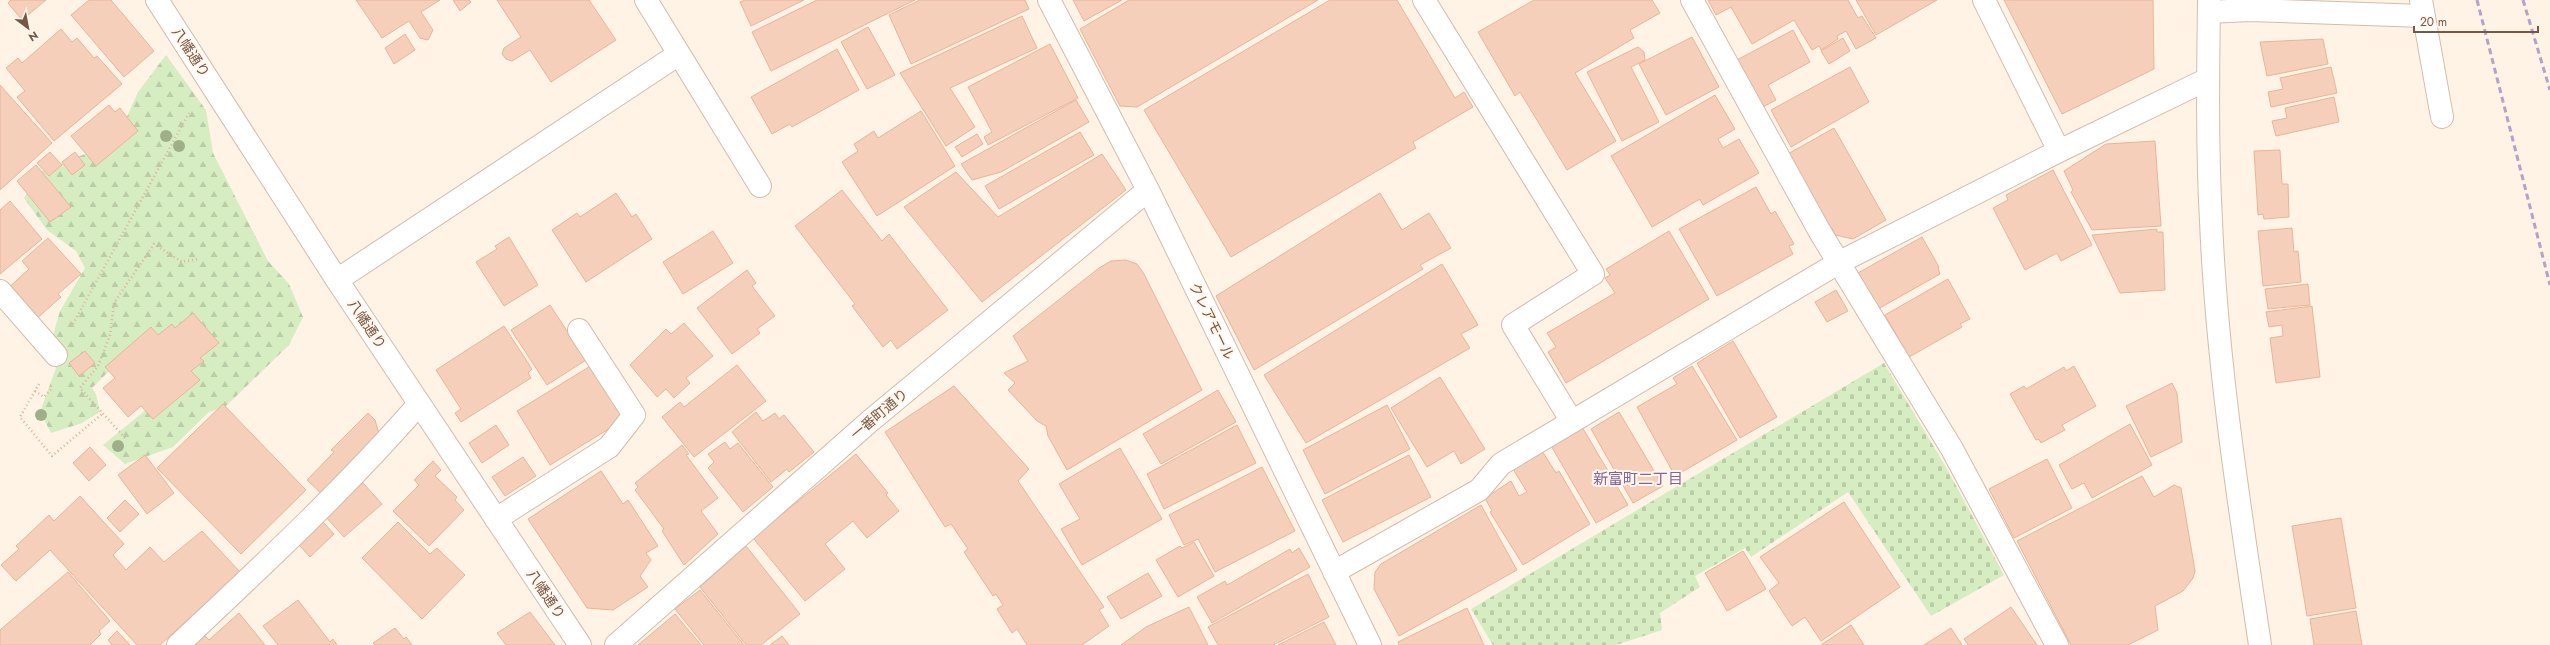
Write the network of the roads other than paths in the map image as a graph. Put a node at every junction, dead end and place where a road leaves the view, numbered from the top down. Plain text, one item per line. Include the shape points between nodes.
1 (157, 0) edge
2 (646, 0) edge
3 (1049, 0) edge
4 (1424, 0) edge
5 (1692, 0) edge
6 (1984, 0) edge
7 (2209, 6) edge
8 (2422, 8) edge
9 (679, 54) junction
10 (2208, 79) junction
11 (2442, 117) dead end
12 (2059, 151) junction
13 (760, 186) dead end
14 (1148, 190) junction
15 (1838, 263) junction
16 (337, 280) junction
17 (0, 291) edge
18 (579, 330) dead end
19 (56, 355) road end
20 (419, 404) junction
21 (1571, 420) junction
22 (496, 519) junction
23 (1334, 572) junction
24 (2258, 644) edge
25 (178, 645) edge
26 (580, 645) edge
27 (616, 645) edge
28 (1370, 645) edge
29 (2057, 645) edge

1 - 16 street, 八幡通り
2 - 9 street
3 - 14 street, クレアモール
4 - 21 street via 1593,274 1513,325
5 - 15 street
6 - 12 street
7 - 8 street via 2249,10
7 - 10 street
8 - 11 street
9 - 13 street
9 - 16 street
10 - 12 street
10 - 24 street via 2211,221 2218,329 2236,487
12 - 15 street
14 - 23 street, クレアモール
14 - 27 street, 一番町通り via 869,422
15 - 21 street
15 - 29 street via 1952,449
16 - 20 street, 八幡通り
17 - 19 street
18 - 22 street via 634,415 609,447
20 - 22 street, 八幡通り
20 - 25 street via 376,453 282,547
21 - 23 street via 1501,464 1479,490
22 - 26 street, 八幡通り
23 - 28 street, クレアモール

